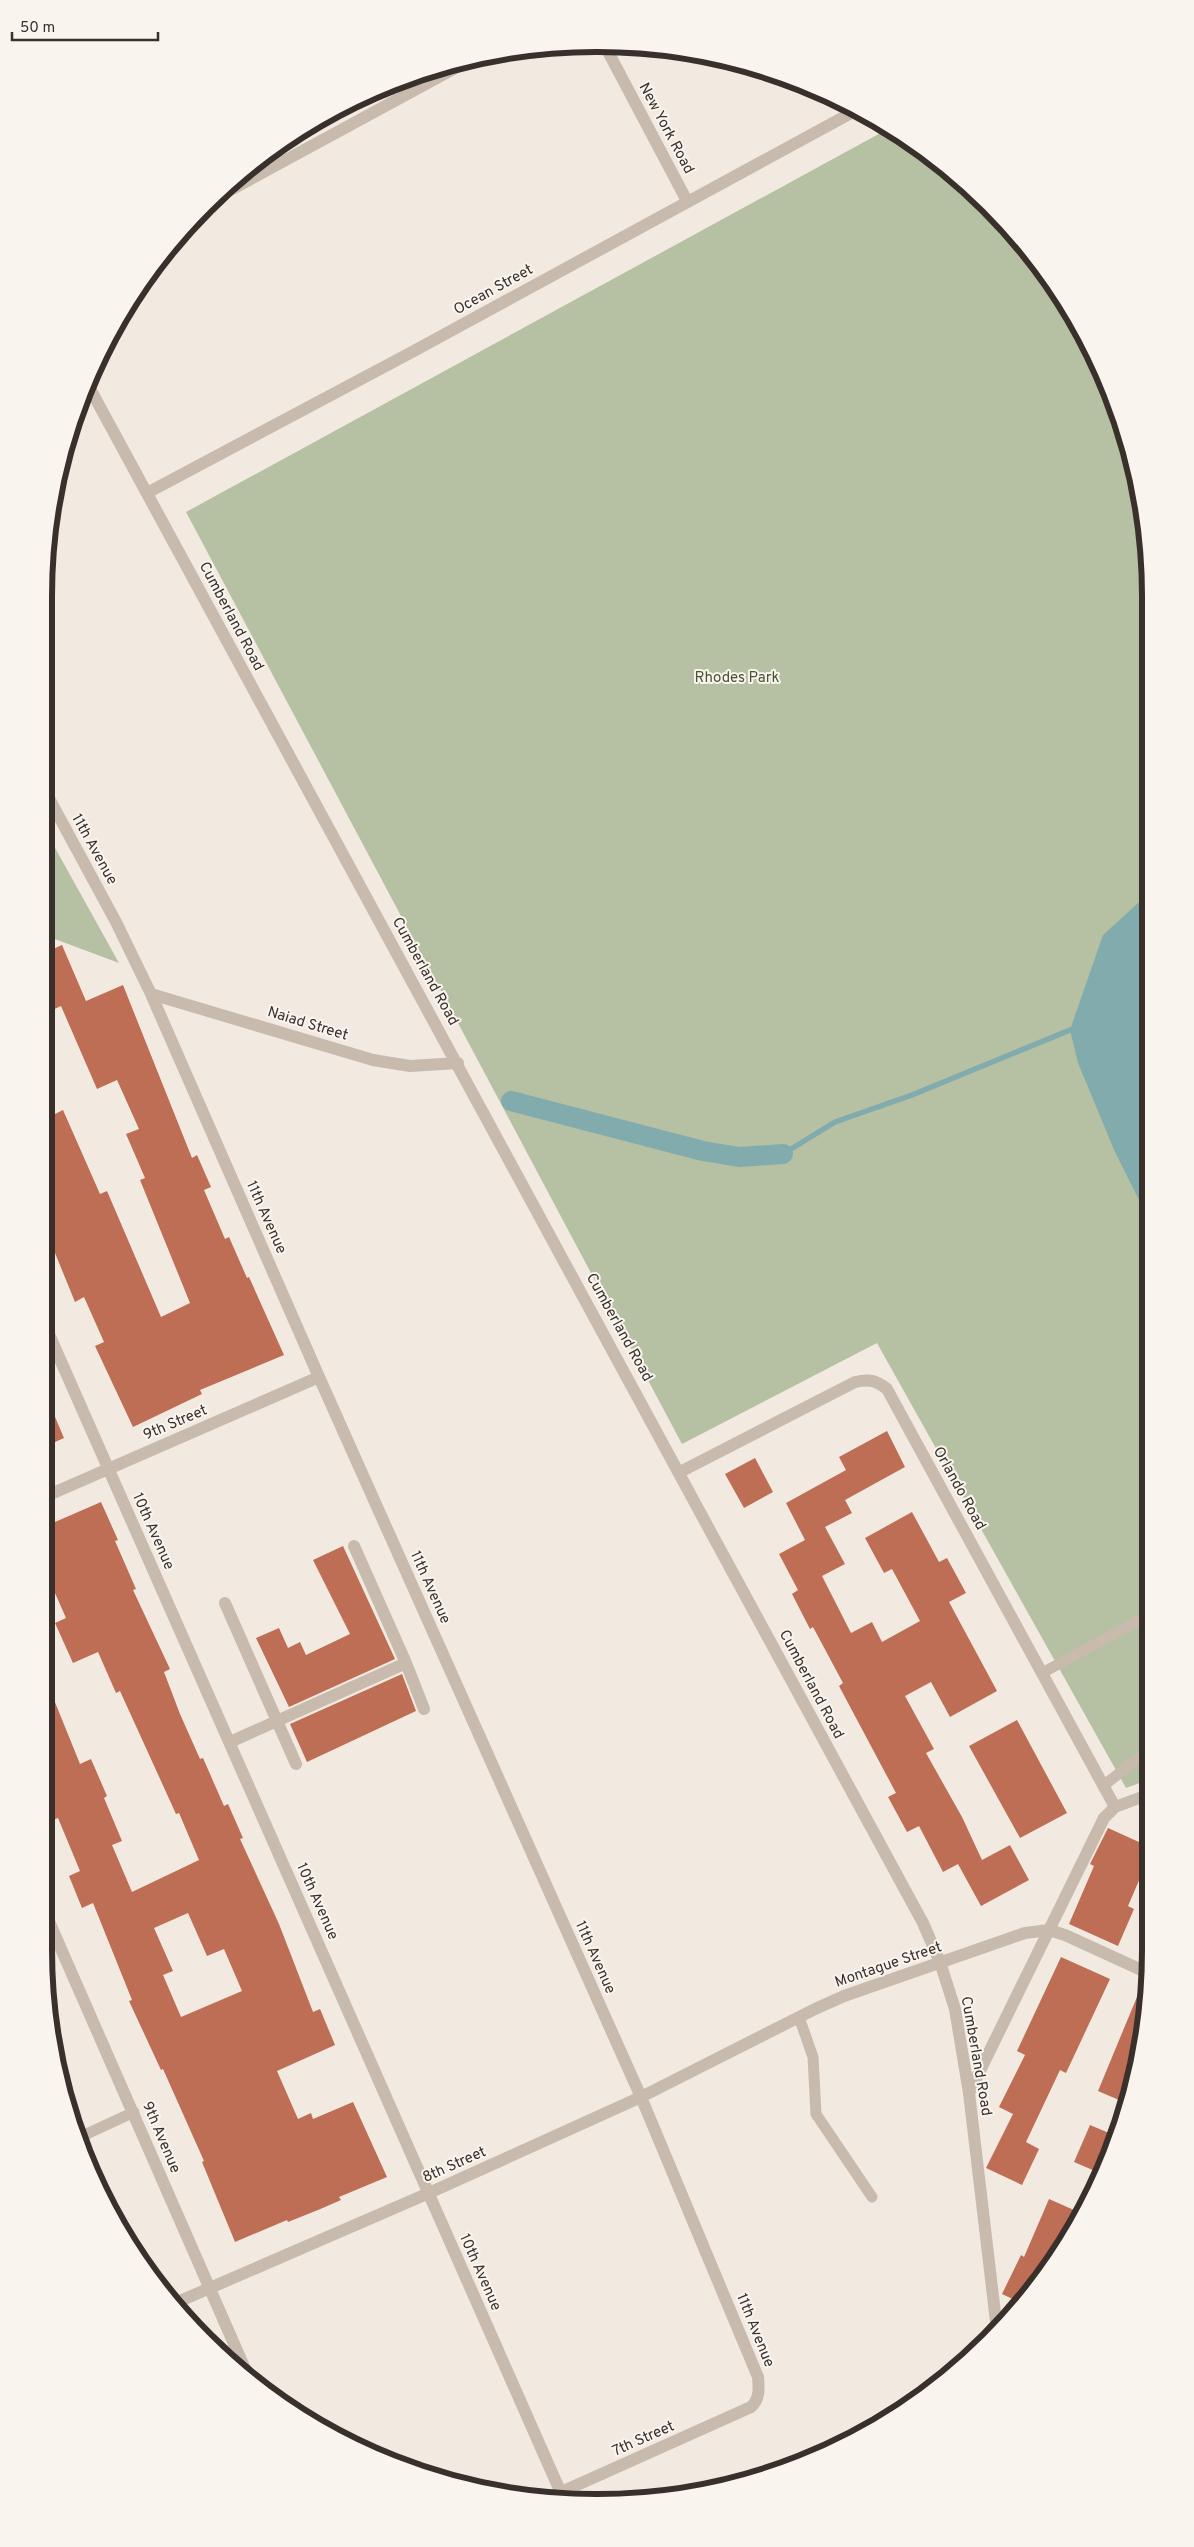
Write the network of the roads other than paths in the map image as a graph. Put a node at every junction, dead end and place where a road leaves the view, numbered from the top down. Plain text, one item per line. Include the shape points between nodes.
1 (609, 53) edge
2 (442, 75) edge
3 (848, 114) edge
4 (245, 182) edge
5 (687, 201) junction
6 (92, 393) edge
7 (148, 493) junction
8 (52, 804) edge
9 (151, 994) junction
10 (458, 1063) junction
11 (52, 1341) edge
12 (319, 1377) junction
13 (108, 1468) junction
14 (680, 1472) junction
15 (52, 1494) edge
16 (354, 1546) dead end
17 (225, 1604) dead end
18 (1142, 1620) edge
19 (406, 1663) junction
20 (1042, 1673) junction
21 (424, 1709) dead end
22 (277, 1721) junction
23 (230, 1742) junction
24 (1142, 1755) edge
25 (296, 1764) dead end
26 (1103, 1786) junction
27 (1142, 1797) edge
28 (1115, 1807) junction
29 (52, 1928) edge
30 (1049, 1930) junction
31 (940, 1962) junction
32 (1141, 1970) edge
33 (799, 2017) junction
34 (744, 2045) joint
35 (969, 2093) junction
36 (640, 2097) junction
37 (134, 2112) junction
38 (85, 2135) edge
39 (429, 2194) junction
40 (872, 2198) dead end
41 (208, 2288) junction
42 (181, 2300) edge
43 (996, 2320) edge
44 (242, 2362) edge
45 (751, 2407) joint
46 (561, 2493) joint

1 - 5 street, New York Road
2 - 4 street
3 - 5 street, Ocean Street
5 - 7 street, Ocean Street
6 - 7 street, Cumberland Road
7 - 10 street, Cumberland Road
8 - 9 street, 11th Avenue
9 - 10 street, Naiad Street via 373,1060 410,1066
9 - 12 street, 11th Avenue
10 - 14 street, Cumberland Road
11 - 13 street, 10th Avenue
12 - 13 street, 9th Street
12 - 36 street, 11th Avenue
13 - 15 street, 9th Street
13 - 23 street, 10th Avenue
14 - 20 street, Orlando Road via 855,1382 874,1380 887,1389
14 - 31 street, Cumberland Road via 923,1923
16 - 19 street
17 - 22 street
18 - 20 lane
19 - 21 street
19 - 22 street
20 - 26 street, Orlando Road
22 - 23 street
22 - 25 street
23 - 39 street, 10th Avenue
24 - 26 lane
26 - 28 street, Orlando Road
27 - 28 street
28 - 30 street via 1099,1827
29 - 37 street, 9th Avenue
30 - 31 street, Montague Street via 1025,1933
30 - 32 street
30 - 35 street
31 - 33 street, Montague Street via 844,1996
31 - 35 street, Cumberland Road via 955,2009
33 - 34 street, Montague Street
33 - 40 lane via 813,2057 816,2114
34 - 36 street, 8th Street
35 - 43 street, Cumberland Road
36 - 39 street, 8th Street
36 - 45 street, 11th Avenue via 758,2377 758,2395
37 - 38 lane
37 - 41 street, 9th Avenue
39 - 41 street, 8th Street
39 - 46 street, 10th Avenue
41 - 42 street, 8th Street
41 - 44 street, 9th Avenue
45 - 46 street, 7th Street

